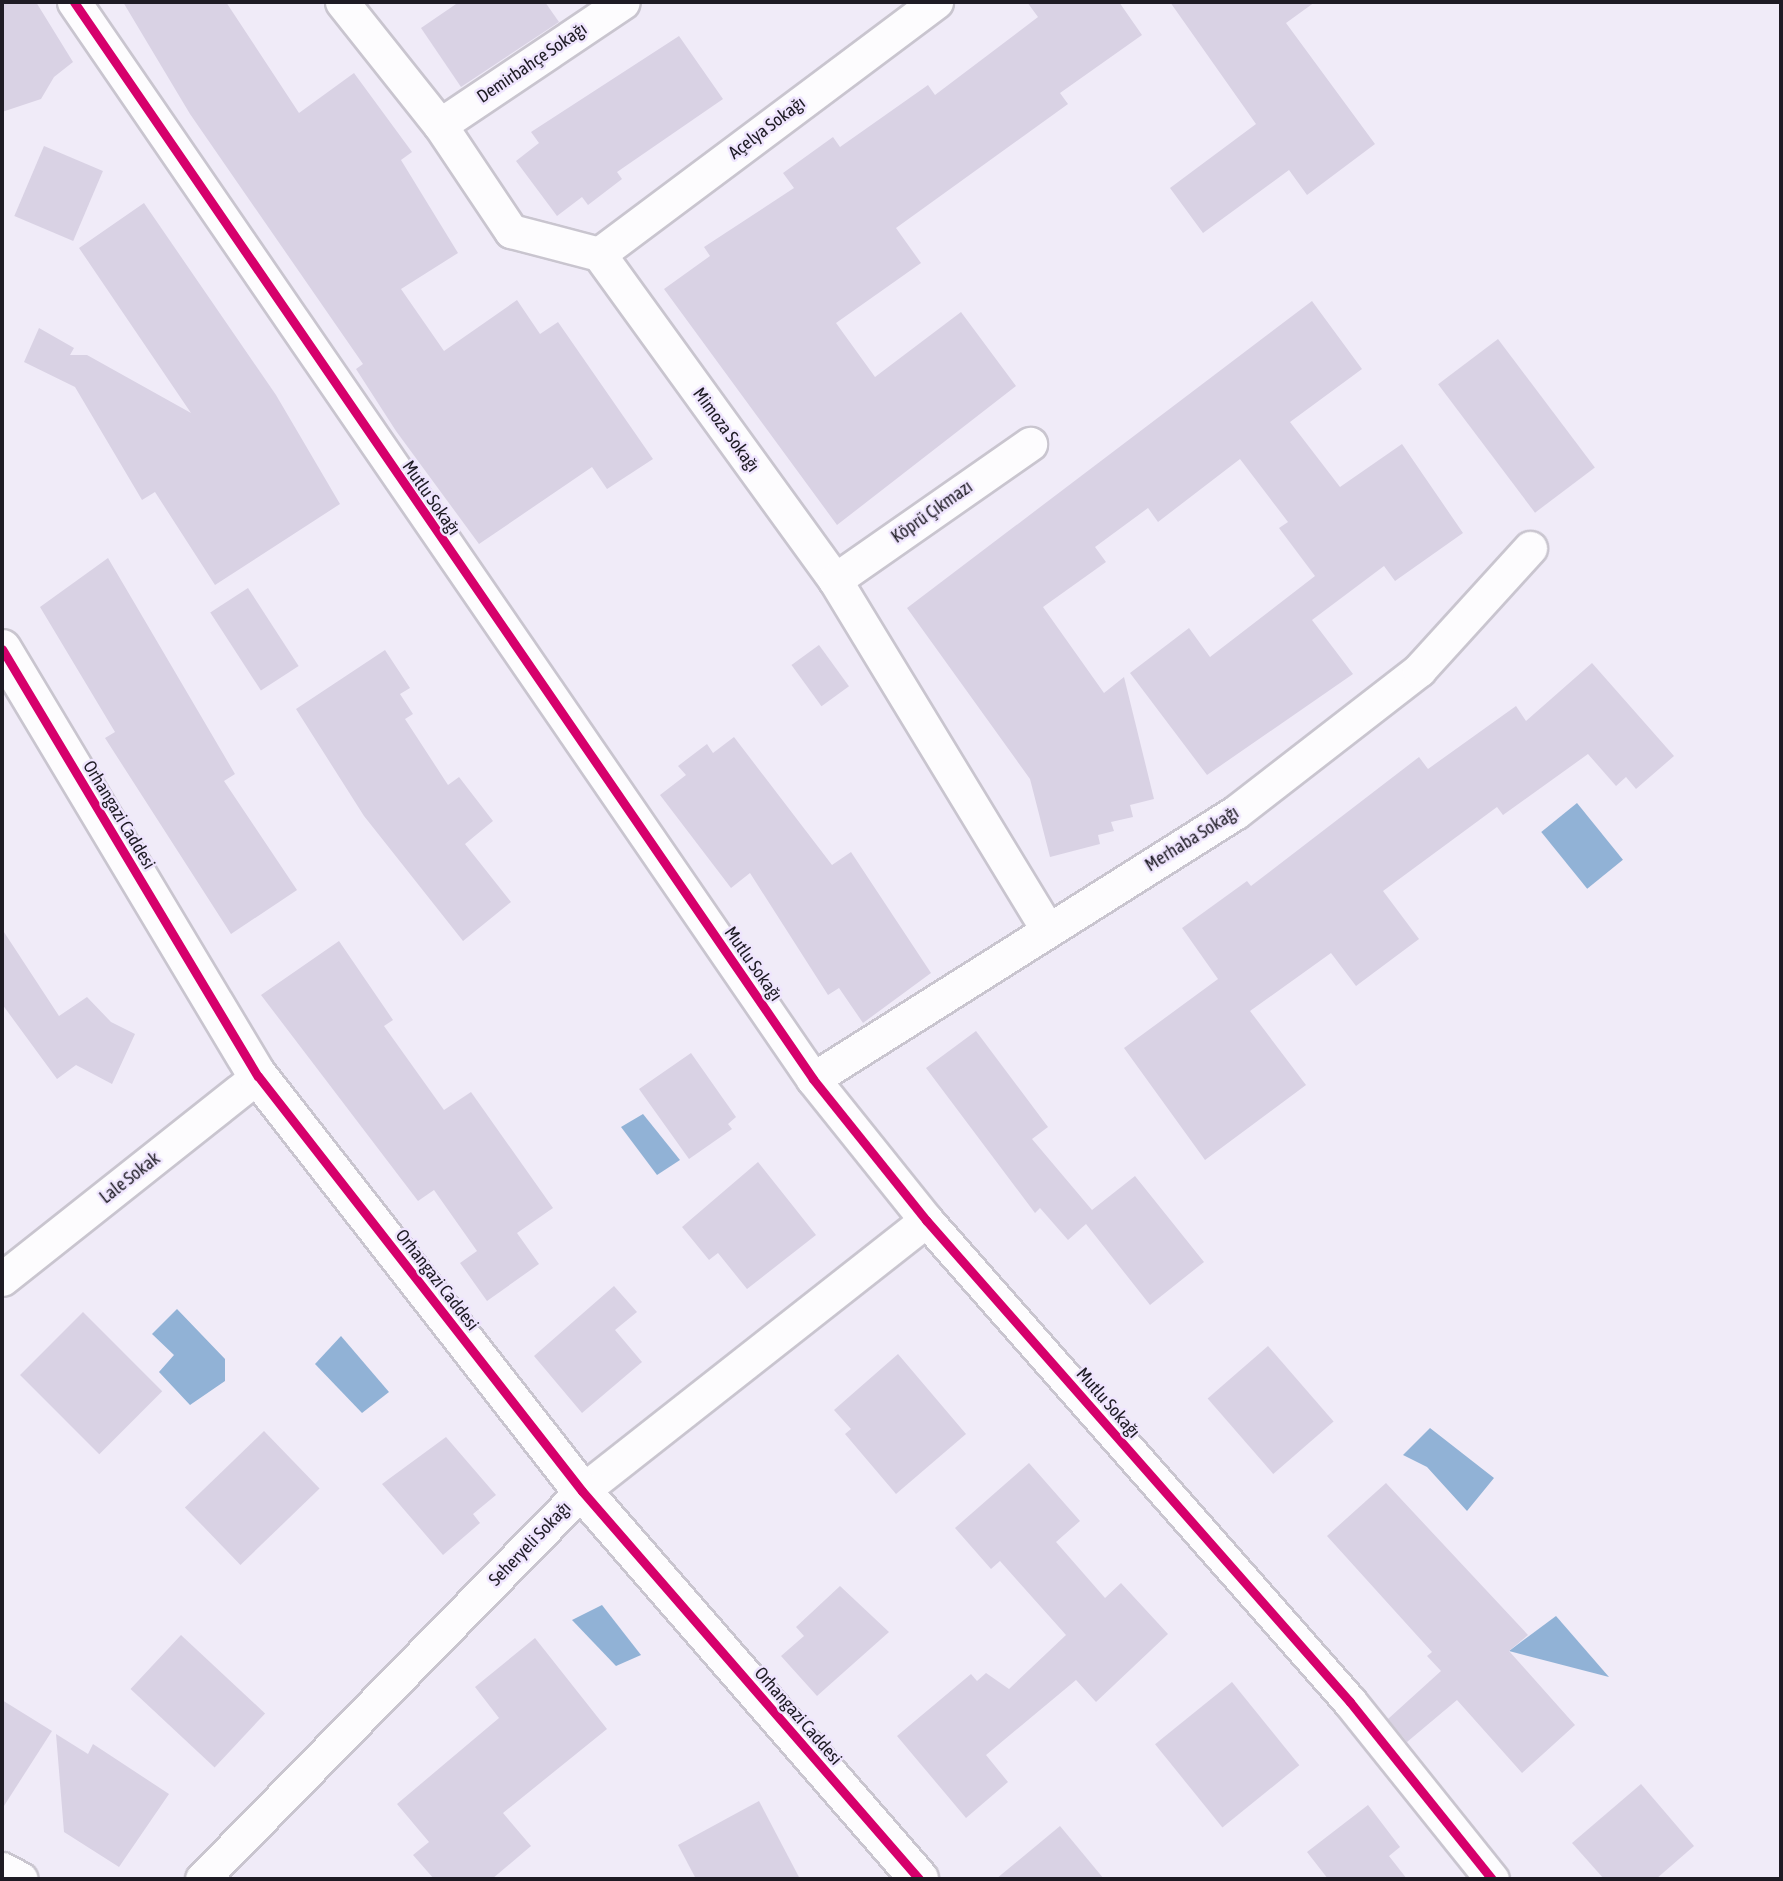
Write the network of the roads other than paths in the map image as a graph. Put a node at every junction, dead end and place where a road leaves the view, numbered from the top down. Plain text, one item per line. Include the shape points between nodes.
1 (74, 2) edge
2 (342, 2) edge
3 (623, 2) edge
4 (936, 2) edge
5 (440, 125) junction
6 (598, 254) junction
7 (1030, 444) dead end
8 (1530, 548) dead end
9 (835, 580) junction
10 (2, 649) edge
11 (1047, 928) junction
12 (258, 1076) junction
13 (813, 1079) junction
14 (926, 1220) junction
15 (2, 1279) edge
16 (582, 1490) junction
17 (2, 1869) edge
18 (21, 1879) edge
19 (202, 1879) edge
20 (919, 1879) edge
21 (1492, 1879) edge

1 - 13 street, Mutlu Sokağı
2 - 5 street
3 - 5 street, Demirbahçe Sokağı
4 - 6 street, Açelya Sokağı
5 - 6 street via 511,230
6 - 9 street, Mimoza Sokağı
7 - 9 street, Köprü Çıkmazı
8 - 11 street, Merhaba Sokağı via 1419,670 1236,812
9 - 11 street, Mimoza Sokağı
10 - 12 street, Orhangazi Caddesi
11 - 13 street, Merhaba Sokağı
12 - 15 street, Lale Sokak
12 - 16 street, Orhangazi Caddesi
13 - 14 street, Mutlu Sokağı
14 - 16 street, Seheryeli Sokağı
14 - 21 street, Mutlu Sokağı via 1350,1702
16 - 19 street, Seheryeli Sokağı
16 - 20 street, Orhangazi Caddesi
17 - 18 street

